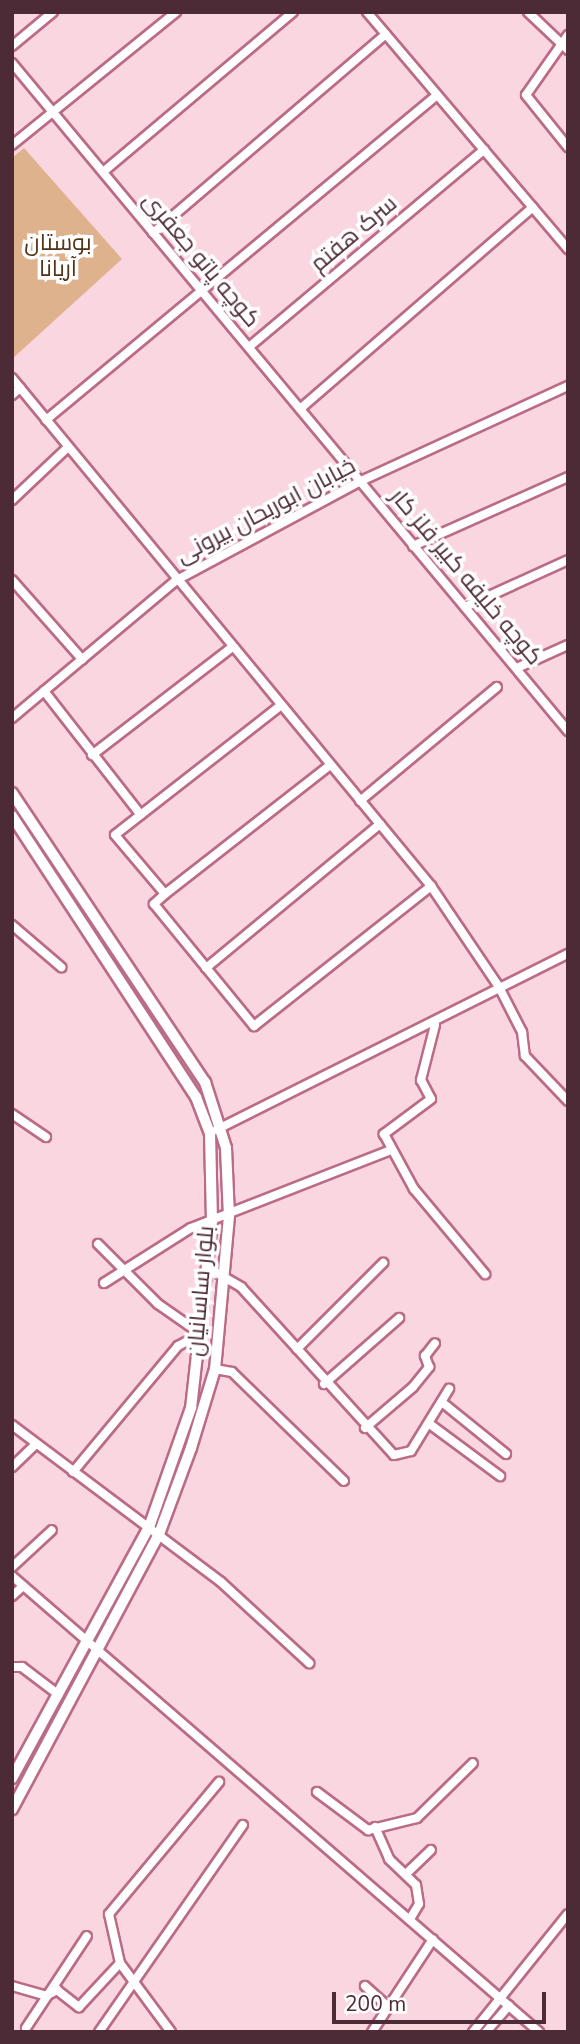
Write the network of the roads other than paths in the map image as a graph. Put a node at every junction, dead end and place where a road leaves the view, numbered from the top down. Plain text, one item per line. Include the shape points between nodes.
1 (53, 12) edge
2 (176, 12) edge
3 (293, 12) edge
4 (367, 12) edge
5 (528, 12) edge
6 (386, 34) junction
7 (568, 36) edge
8 (559, 42) junction
9 (12, 46) edge
10 (568, 50) edge
11 (12, 63) edge
12 (437, 95) junction
13 (53, 112) junction
14 (12, 145) edge
15 (568, 147) edge
16 (484, 150) junction
17 (103, 172) junction
18 (533, 207) junction
19 (153, 233) junction
20 (568, 249) edge
21 (200, 289) junction
22 (248, 347) junction
23 (12, 378) edge
24 (568, 386) edge
25 (20, 388) junction
26 (12, 396) edge
27 (300, 409) junction
28 (46, 420) junction
29 (68, 447) junction
30 (568, 477) edge
31 (361, 481) junction
32 (12, 500) edge
33 (413, 545) junction
34 (568, 560) edge
35 (12, 580) edge
36 (175, 582) junction
37 (464, 607) junction
38 (568, 645) edge
39 (231, 648) junction
40 (82, 659) junction
41 (517, 668) junction
42 (497, 687) dead end
43 (44, 691) junction
44 (280, 706) junction
45 (12, 718) edge
46 (567, 729) edge
47 (92, 755) junction
48 (330, 765) junction
49 (12, 793) edge
50 (360, 801) junction
51 (141, 815) junction
52 (12, 816) edge
53 (380, 824) junction
54 (431, 886) junction
55 (166, 894) junction
56 (12, 925) edge
57 (568, 954) edge
58 (61, 967) dead end
59 (206, 968) junction
60 (499, 987) junction
61 (435, 1025) junction
62 (568, 1101) edge
63 (12, 1114) edge
64 (222, 1127) junction
65 (210, 1133) junction
66 (46, 1137) dead end
67 (389, 1151) junction
68 (229, 1216) junction
69 (212, 1221) junction
70 (98, 1244) dead end
71 (383, 1263) dead end
72 (125, 1269) junction
73 (209, 1269) junction
74 (485, 1274) dead end
75 (227, 1280) junction
76 (104, 1283) dead end
77 (399, 1318) dead end
78 (201, 1334) junction
79 (435, 1343) dead end
80 (297, 1349) junction
81 (215, 1369) junction
82 (324, 1384) junction
83 (449, 1389) dead end
84 (443, 1403) junction
85 (12, 1425) edge
86 (431, 1425) junction
87 (365, 1428) junction
88 (35, 1445) junction
89 (506, 1454) dead end
90 (12, 1467) edge
91 (73, 1472) junction
92 (500, 1476) dead end
93 (344, 1481) dead end
94 (149, 1527) junction
95 (52, 1530) dead end
96 (159, 1534) junction
97 (12, 1567) edge
98 (12, 1576) edge
99 (23, 1586) junction
100 (12, 1596) edge
101 (92, 1648) junction
102 (309, 1663) dead end
103 (12, 1667) edge
104 (59, 1695) junction
105 (473, 1763) dead end
106 (12, 1778) edge
107 (219, 1782) dead end
108 (317, 1792) dead end
109 (12, 1809) edge
110 (243, 1825) dead end
111 (375, 1827) junction
112 (431, 1850) dead end
113 (407, 1873) junction
114 (568, 1914) edge
115 (410, 1919) junction
116 (88, 1936) dead end
117 (433, 1939) junction
118 (120, 1963) junction
119 (133, 1981) junction
120 (12, 1986) edge
121 (365, 1986) dead end
122 (46, 1996) junction
123 (500, 1999) junction
124 (509, 2006) junction
125 (388, 2007) junction
126 (26, 2028) dead end
127 (99, 2032) edge
128 (171, 2032) edge
129 (372, 2032) edge
130 (473, 2032) edge
131 (486, 2032) edge
132 (539, 2032) edge

1 - 9 street
2 - 13 street
3 - 17 street
4 - 6 street
5 - 8 street
6 - 12 street
6 - 19 street
7 - 8 street
8 - 10 street
8 - 15 street via 526,94
11 - 13 street, کوچه پاتو جعفری
12 - 16 street
12 - 21 street
13 - 14 street
13 - 17 street, کوچه پاتو جعفری
16 - 18 street
16 - 22 street, سرک هفتم
17 - 19 street, کوچه پاتو جعفری
18 - 20 street
18 - 27 street
19 - 21 street, کوچه پاتو جعفری
21 - 22 street, کوچه پاتو جعفری
21 - 28 street
22 - 27 street, کوچه پاتو جعفری
23 - 25 street
24 - 31 street, خیابان ابوریحان بیرونی
25 - 26 street
25 - 28 street
27 - 31 street, کوچه پاتو جعفری
28 - 29 street
29 - 32 street
29 - 36 street
30 - 33 street
31 - 33 street, کوچه خلیفه کبیر فلز کار
31 - 36 street, خیابان ابوریحان بیرونی
33 - 37 street, کوچه خلیفه کبیر فلز کار
34 - 37 street
35 - 40 street
36 - 39 street
36 - 40 street, خیابان ابوریحان بیرونی
37 - 41 street, کوچه خلیفه کبیر فلز کار
38 - 41 street
39 - 44 street
39 - 47 street
40 - 43 street, خیابان ابوریحان بیرونی
41 - 46 street, کوچه خلیفه کبیر فلز کار
42 - 50 street
43 - 45 street, خیابان ابوریحان بیرونی
43 - 47 street
44 - 48 street
44 - 51 street
47 - 51 street
48 - 50 street
48 - 55 street
49 - 64 highway, بلوار ساسانیان via 205,1082
50 - 53 street
51 - 55 street via 115,835
52 - 65 highway, بلوار ساسانیان via 169,1049
53 - 54 street
53 - 59 street
54 - 59 street via 254,1026
54 - 60 street
55 - 59 street via 153,904
56 - 58 street
57 - 60 street
60 - 61 street
60 - 62 street via 522,1032 526,1056
61 - 64 street
61 - 67 street via 421,1080 431,1099 384,1134
63 - 66 street
64 - 65 street
64 - 68 highway, بلوار ساسانیان
65 - 69 highway, بلوار ساسانیان
67 - 68 street
67 - 74 street
68 - 69 street
68 - 75 highway, بلوار ساسانیان
69 - 72 street
69 - 73 highway, بلوار ساسانیان
70 - 72 street
71 - 80 street
72 - 76 street
72 - 78 street via 169,1314
73 - 75 street
73 - 78 highway, بلوار ساسانیان
75 - 80 street via 241,1287
75 - 81 highway, بلوار ساسانیان
77 - 82 street
78 - 91 street via 178,1346
78 - 94 highway, بلوار ساسانیان via 191,1408
79 - 87 street via 425,1356 429,1367 413,1387
80 - 82 street
81 - 93 street via 232,1373
81 - 96 highway, بلوار ساسانیان
82 - 87 street
83 - 84 street
84 - 86 street
84 - 89 street
85 - 88 street
86 - 87 street via 403,1457
86 - 92 street
88 - 90 street
88 - 91 street
91 - 94 street
94 - 96 street
94 - 101 highway, بلوار ساسانیان
95 - 97 street
96 - 101 highway, بلوار ساسانیان
96 - 102 street via 262,1616
98 - 99 street
99 - 100 street
99 - 101 street
101 - 104 highway, بلوار ساسانیان
101 - 109 highway, بلوار ساسانیان
101 - 115 street
103 - 104 street via 22,1667
104 - 106 highway, بلوار ساسانیان
105 - 111 street via 417,1818
107 - 118 street via 109,1914
108 - 111 street via 356,1826
110 - 119 street
111 - 113 street via 389,1859
112 - 113 street
113 - 115 street via 420,1897
114 - 123 street
115 - 117 street
116 - 122 street
117 - 123 street
117 - 125 street
118 - 119 street
118 - 122 street via 79,2007 57,1990
119 - 127 street
119 - 128 street
120 - 122 street
121 - 125 street
122 - 126 street
123 - 124 street
123 - 130 street
124 - 131 street
124 - 132 street
125 - 129 street

